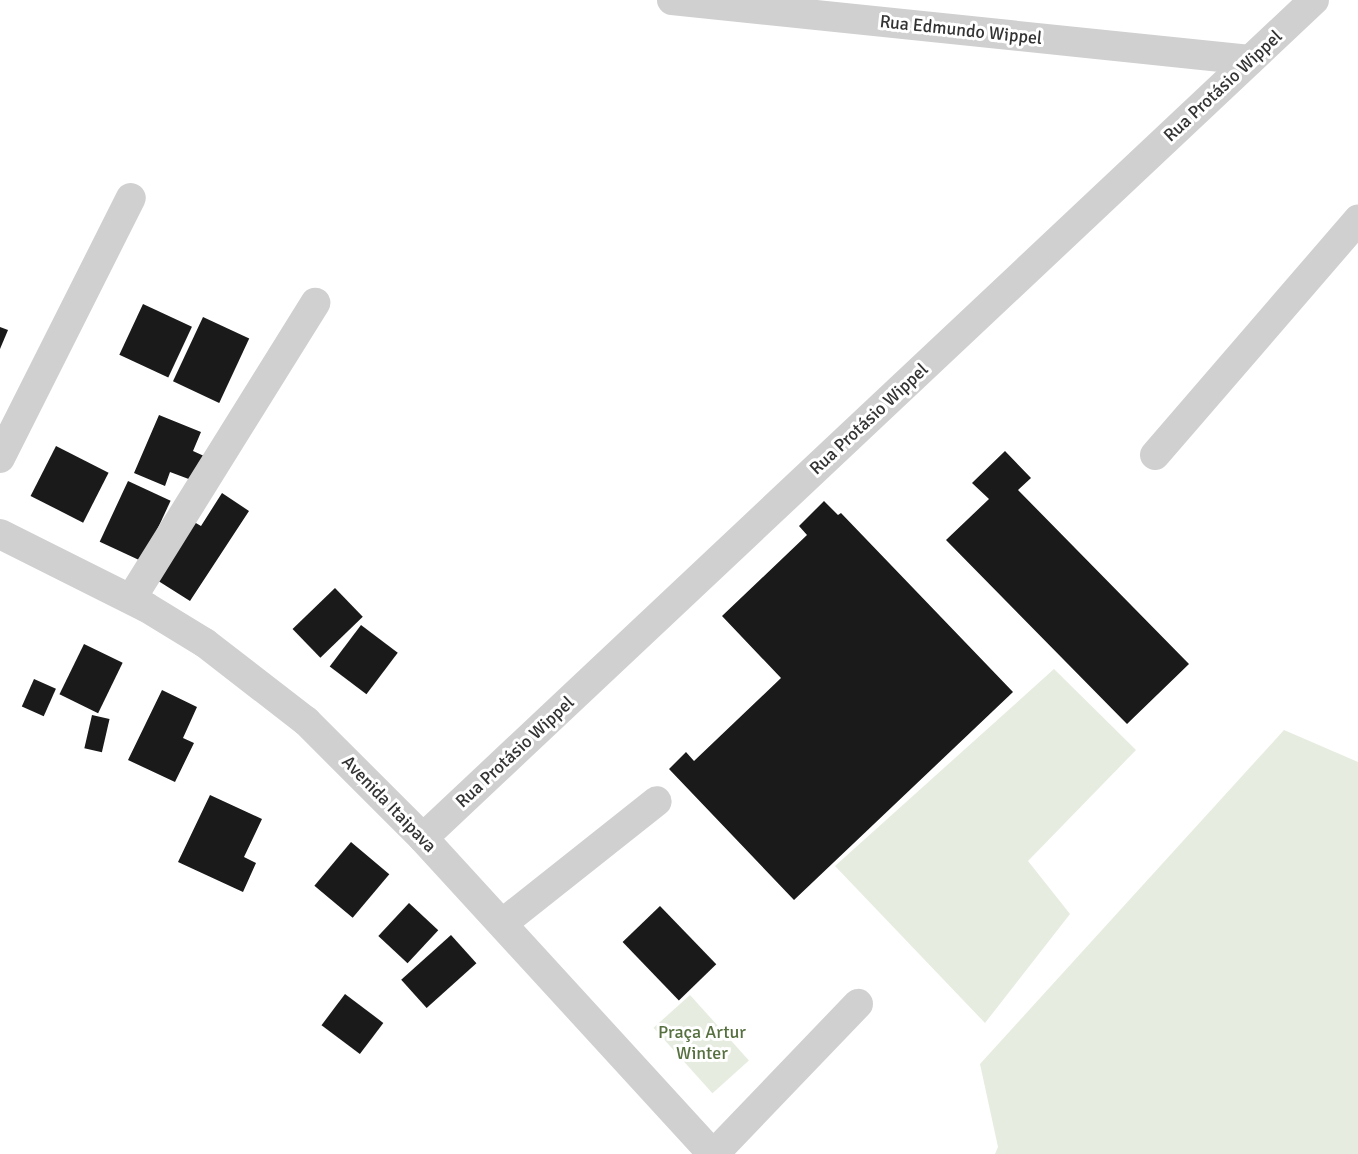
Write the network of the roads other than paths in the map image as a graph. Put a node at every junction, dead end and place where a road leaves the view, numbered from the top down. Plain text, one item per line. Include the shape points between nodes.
1 (672, 0) edge
2 (1314, 0) edge
3 (1250, 60) junction
4 (131, 198) dead end
5 (1358, 220) edge
6 (315, 303) dead end
7 (1155, 454) dead end
8 (0, 458) edge
9 (0, 534) edge
10 (130, 599) junction
11 (657, 801) dead end
12 (423, 838) junction
13 (503, 923) junction
14 (858, 1004) dead end
15 (713, 1154) edge

1 - 3 street, Rua Edmundo Wippel
2 - 3 street, Rua Protásio Wippel
3 - 12 street, Rua Protásio Wippel
4 - 8 street
5 - 7 street
6 - 10 street
9 - 10 street, Avenida Itaipava
10 - 12 street, Avenida Itaipava via 258,681 306,721
11 - 13 street
12 - 13 street, Avenida Itaipava
13 - 15 street, Avenida Itaipava
14 - 15 street

